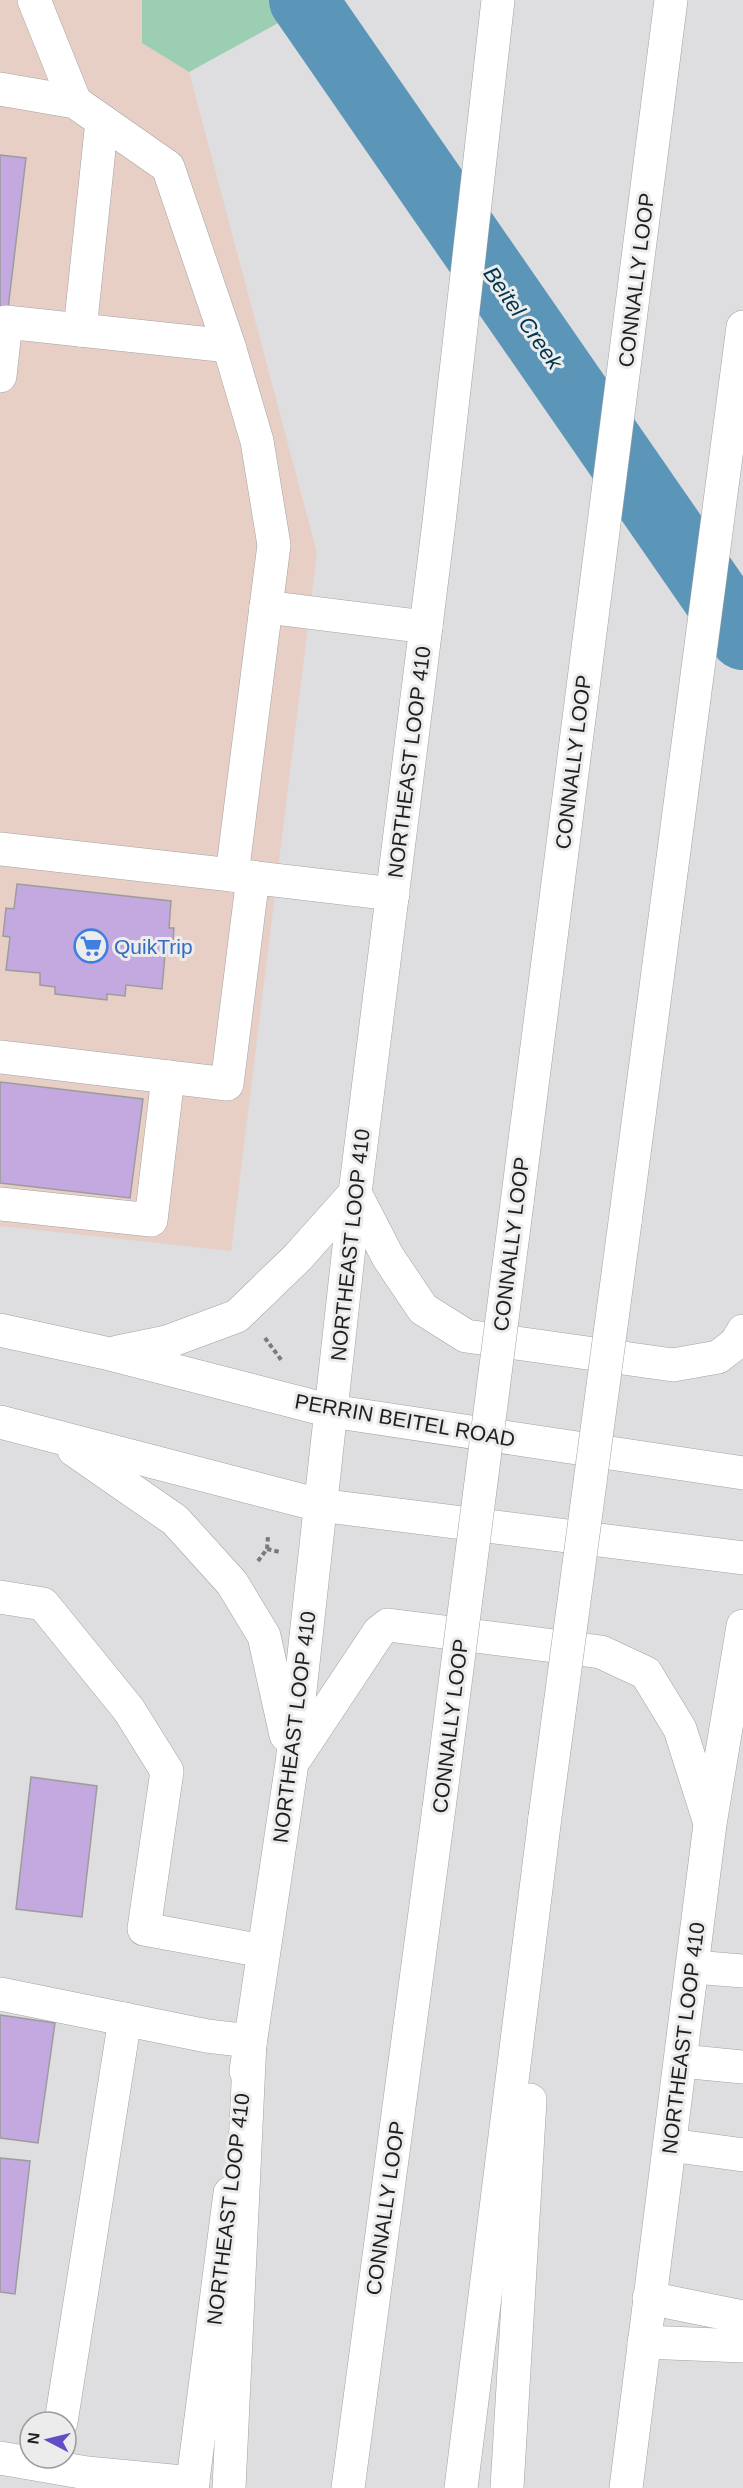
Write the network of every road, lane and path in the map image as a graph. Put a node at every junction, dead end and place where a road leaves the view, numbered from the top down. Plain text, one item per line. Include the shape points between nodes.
1 (34, 0) edge
2 (498, 0) edge
3 (671, 0) edge
4 (0, 89) edge
5 (75, 102) junction
6 (102, 121) junction
7 (3, 322) edge
8 (743, 327) edge
9 (80, 330) junction
10 (229, 346) junction
11 (0, 376) edge
12 (266, 607) junction
13 (426, 627) junction
14 (0, 849) edge
15 (242, 876) junction
16 (393, 894) junction
17 (0, 1057) edge
18 (168, 1077) junction
19 (355, 1193) junction
20 (0, 1204) edge
21 (0, 1330) edge
22 (260, 1330) dead end
23 (743, 1331) edge
24 (110, 1354) junction
25 (285, 1364) dead end
26 (331, 1411) junction
27 (0, 1422) edge
28 (56, 1437) junction
29 (743, 1473) edge
30 (319, 1505) junction
31 (268, 1536) dead end
32 (267, 1549) junction
33 (281, 1553) dead end
34 (743, 1558) edge
35 (255, 1567) dead end
36 (0, 1597) edge
37 (743, 1626) edge
38 (292, 1763) junction
39 (743, 1772) edge
40 (545, 1817) junction
41 (711, 1824) junction
42 (263, 1951) junction
43 (694, 1967) junction
44 (743, 1971) edge
45 (0, 1994) edge
46 (125, 2019) junction
47 (250, 2040) junction
48 (681, 2061) junction
49 (743, 2067) edge
50 (670, 2145) junction
51 (743, 2155) edge
52 (649, 2298) junction
53 (743, 2317) edge
54 (644, 2342) junction
55 (743, 2346) edge
56 (64, 2410) edge
57 (0, 2458) edge
58 (18, 2460) edge
59 (78, 2467) edge
60 (192, 2486) edge
61 (229, 2488) edge
62 (348, 2488) edge
63 (461, 2488) edge
64 (507, 2488) edge
65 (626, 2488) edge

1 - 5 main road
2 - 13 main road, NORTHEAST LOOP 410
3 - 62 main road, CONNALLY LOOP, bridge
4 - 5 main road
5 - 6 main road
6 - 9 main road
6 - 10 main road via 168,167
7 - 9 main road
7 - 11 main road
8 - 40 main road, bridge
9 - 10 main road
10 - 12 main road via 257,441 274,545
12 - 13 main road
12 - 15 main road
13 - 16 main road, NORTHEAST LOOP 410
14 - 15 main road
15 - 16 main road
15 - 18 main road via 227,1084
16 - 19 main road, NORTHEAST LOOP 410
17 - 18 main road
18 - 20 main road via 151,1220
19 - 23 main road via 388,1257 423,1309 466,1336 673,1365 718,1357 736,1343
19 - 24 main road via 298,1257 237,1316 167,1342
19 - 26 main road, NORTHEAST LOOP 410
21 - 24 main road, PERRIN BEITEL ROAD
22 - 25 path
24 - 26 main road, PERRIN BEITEL ROAD
26 - 29 main road, PERRIN BEITEL ROAD
26 - 30 main road, NORTHEAST LOOP 410
27 - 28 main road
28 - 30 main road
28 - 38 main road via 175,1520 232,1583 264,1636
30 - 34 main road
30 - 38 main road, NORTHEAST LOOP 410
31 - 32 path
32 - 33 path
32 - 35 path
36 - 42 main road via 43,1604 129,1710 167,1770 144,1929
37 - 41 main road, NORTHEAST LOOP 410
38 - 41 main road via 388,1624 601,1652 646,1672 680,1729
38 - 42 main road, NORTHEAST LOOP 410
39 - 41 main road
40 - 63 main road
40 - 64 main road
41 - 43 main road, NORTHEAST LOOP 410
42 - 47 main road, NORTHEAST LOOP 410
43 - 44 main road
43 - 48 main road, NORTHEAST LOOP 410
45 - 46 main road
46 - 47 main road via 207,2036
46 - 56 main road
47 - 60 main road, NORTHEAST LOOP 410
47 - 61 main road
48 - 49 main road
48 - 50 main road, NORTHEAST LOOP 410
50 - 51 main road
50 - 52 main road, NORTHEAST LOOP 410
52 - 53 main road
52 - 54 main road, NORTHEAST LOOP 410
54 - 55 main road
54 - 65 main road, NORTHEAST LOOP 410
57 - 58 main road
59 - 60 main road

